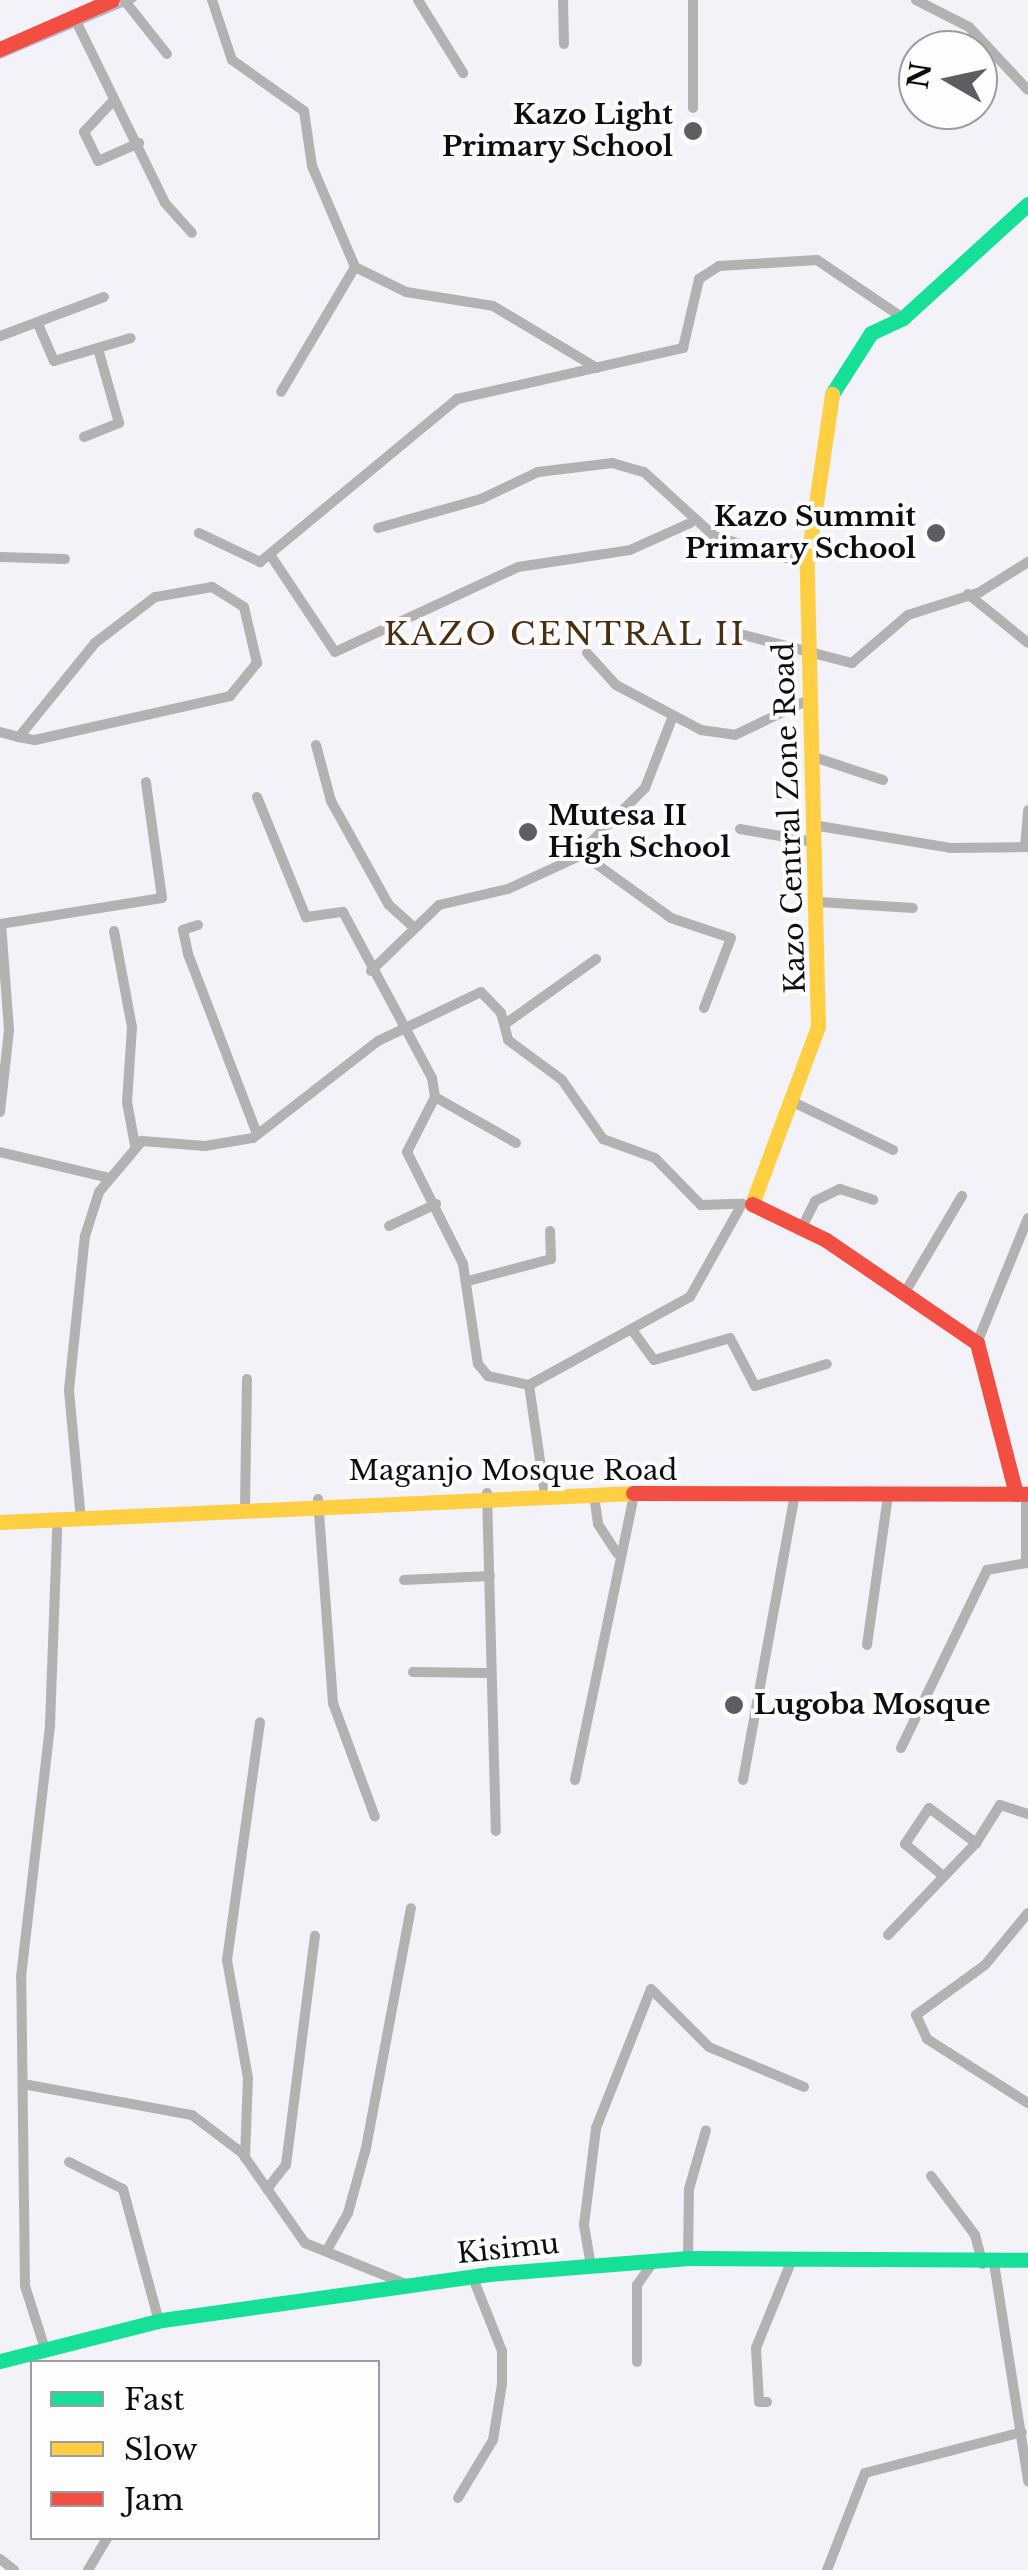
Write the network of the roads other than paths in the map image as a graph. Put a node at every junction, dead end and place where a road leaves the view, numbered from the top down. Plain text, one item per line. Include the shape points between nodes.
1 (112, 0) edge
2 (124, 0) edge
3 (212, 0) edge
4 (418, 0) edge
5 (562, 0) edge
6 (692, 0) edge
7 (916, 0) edge
8 (74, 16) junction
9 (564, 44) dead end
10 (0, 49) edge
11 (167, 54) dead end
12 (463, 73) dead end
13 (1028, 90) edge
14 (112, 102) junction
15 (693, 108) dead end
16 (140, 143) junction
17 (1028, 204) edge
18 (192, 232) dead end
19 (355, 267) junction
20 (104, 297) dead end
21 (903, 318) junction
22 (38, 324) junction
23 (0, 336) edge
24 (131, 338) dead end
25 (98, 349) junction
26 (598, 368) junction
27 (281, 392) dead end
28 (84, 437) dead end
29 (690, 523) junction
30 (378, 528) dead end
31 (198, 532) dead end
32 (270, 556) junction
33 (0, 558) edge
34 (64, 559) dead end
35 (1028, 562) edge
36 (806, 564) junction
37 (968, 594) junction
38 (736, 633) dead end
39 (1028, 644) edge
40 (810, 650) junction
41 (587, 654) dead end
42 (810, 700) junction
43 (671, 721) junction
44 (0, 732) edge
45 (19, 737) junction
46 (316, 745) dead end
47 (811, 756) junction
48 (883, 780) dead end
49 (146, 782) dead end
50 (258, 797) dead end
51 (1028, 810) edge
52 (813, 824) junction
53 (740, 830) dead end
54 (814, 842) junction
55 (1026, 847) edge
56 (581, 853) junction
57 (819, 902) junction
58 (913, 908) dead end
59 (0, 924) edge
60 (198, 925) dead end
61 (412, 926) junction
62 (114, 930) dead end
63 (596, 960) dead end
64 (371, 971) junction
65 (704, 1008) dead end
66 (505, 1024) junction
67 (406, 1034) junction
68 (436, 1098) junction
69 (793, 1102) junction
70 (0, 1112) edge
71 (256, 1131) junction
72 (516, 1143) dead end
73 (135, 1145) junction
74 (893, 1150) dead end
75 (0, 1152) edge
76 (109, 1178) junction
77 (962, 1196) dead end
78 (873, 1200) dead end
79 (436, 1204) junction
80 (745, 1204) junction
81 (1028, 1218) edge
82 (389, 1226) dead end
83 (802, 1227) junction
84 (550, 1231) dead end
85 (468, 1282) junction
86 (904, 1294) junction
87 (634, 1334) junction
88 (976, 1343) junction
89 (827, 1364) dead end
90 (248, 1378) dead end
91 (529, 1385) junction
92 (487, 1493) junction
93 (795, 1494) junction
94 (1023, 1494) edge
95 (594, 1495) junction
96 (888, 1495) junction
97 (546, 1496) junction
98 (634, 1496) junction
99 (318, 1498) junction
100 (245, 1507) junction
101 (0, 1522) edge
102 (81, 1522) junction
103 (58, 1530) dead end
104 (617, 1553) junction
105 (490, 1576) junction
106 (404, 1580) dead end
107 (868, 1645) dead end
108 (413, 1672) dead end
109 (488, 1673) junction
110 (260, 1722) dead end
111 (901, 1748) dead end
112 (575, 1780) dead end
113 (743, 1780) dead end
114 (1028, 1814) edge
115 (375, 1818) dead end
116 (496, 1831) dead end
117 (976, 1844) junction
118 (942, 1874) junction
119 (411, 1908) dead end
120 (1028, 1913) edge
121 (888, 1935) dead end
122 (316, 1936) dead end
123 (23, 2084) junction
124 (804, 2087) dead end
125 (1028, 2103) edge
126 (706, 2130) dead end
127 (244, 2158) junction
128 (69, 2162) dead end
129 (931, 2176) dead end
130 (267, 2189) junction
131 (327, 2250) junction
132 (688, 2258) junction
133 (792, 2260) junction
134 (1028, 2260) edge
135 (654, 2262) junction
136 (988, 2264) junction
137 (591, 2266) junction
138 (472, 2278) junction
139 (422, 2286) junction
140 (174, 2318) junction
141 (45, 2349) junction
142 (0, 2361) edge
143 (637, 2362) dead end
144 (767, 2402) dead end
145 (1022, 2432) junction
146 (1025, 2451) edge
147 (1028, 2481) edge
148 (458, 2498) dead end
149 (106, 2540) edge
150 (0, 2559) edge
151 (14, 2570) edge
152 (88, 2570) edge
153 (827, 2570) edge

1 - 8 street
2 - 11 street
3 - 19 street via 232,60 304,110 312,166
4 - 12 street
5 - 9 street
6 - 15 street
7 - 13 street via 969,27
8 - 10 street
8 - 14 street via 103,63
14 - 16 street
14 - 16 street via 84,132 98,161
16 - 18 street via 165,203
17 - 21 street, Kazo Central Zone Road
19 - 26 street via 394,288 493,306
19 - 27 street
20 - 22 street
21 - 26 street via 817,260 759,257 700,279 683,348
21 - 36 street, Kazo Central Zone Road via 871,333 834,383
22 - 23 street
22 - 25 street via 52,360
24 - 25 street
25 - 28 street via 119,424
26 - 32 street via 457,399
29 - 30 street via 644,472 585,462
29 - 32 street via 630,550 518,567 334,652 293,577
29 - 36 street
31 - 32 street via 260,562
33 - 34 street
35 - 37 street
36 - 40 street, Kazo Central Zone Road
37 - 39 street
37 - 40 street via 908,615 852,663
38 - 40 street
40 - 42 street, Kazo Central Zone Road
41 - 43 street
42 - 43 street via 735,735
42 - 47 street, Kazo Central Zone Road
43 - 56 street via 644,788
44 - 45 street
45 - 45 street via 230,696 256,663 244,607 212,587 155,597 95,642
46 - 61 street via 331,801 390,905
47 - 48 street
47 - 52 street, Kazo Central Zone Road
49 - 59 street via 162,898
50 - 64 street via 306,917 340,909
51 - 55 street
52 - 54 street, Kazo Central Zone Road
52 - 55 street via 950,848
53 - 54 street
54 - 57 street, Kazo Central Zone Road
56 - 61 street via 508,889 440,905
56 - 65 street via 670,918 731,938
57 - 58 street
57 - 69 street, Kazo Central Zone Road via 818,1027
59 - 70 street via 9,1042
60 - 71 street via 182,930 188,954
61 - 64 street
62 - 73 street via 132,1027 126,1102
63 - 66 street
64 - 67 street
66 - 67 street via 481,992
66 - 80 street via 508,1040 562,1080 603,1139 654,1158 700,1204
67 - 68 street
67 - 71 street via 378,1041
68 - 72 street
68 - 79 street via 407,1148
69 - 74 street
69 - 80 street, Kazo Central Zone Road
71 - 73 street via 227,1144
73 - 76 street
75 - 76 street
76 - 102 street via 92,1207 71,1343
77 - 86 street
78 - 83 street via 840,1189 815,1200
79 - 82 street
79 - 85 street
80 - 83 street
80 - 87 street via 690,1297
81 - 88 street
83 - 86 street
84 - 85 street via 552,1259
85 - 91 street via 478,1364 488,1376
86 - 88 street
87 - 89 street via 654,1360 730,1338 755,1386
87 - 91 street
88 - 94 street
90 - 100 street
91 - 97 street
92 - 97 street, Maganjo Mosque Road
92 - 99 street, Maganjo Mosque Road
92 - 105 street
93 - 96 street, Maganjo Mosque Road
93 - 98 street, Maganjo Mosque Road
93 - 113 street
94 - 96 street, Maganjo Mosque Road
94 - 111 street via 1026,1563 987,1570
95 - 97 street, Maganjo Mosque Road
95 - 98 street, Maganjo Mosque Road
95 - 104 street via 598,1524
96 - 107 street
98 - 104 street
99 - 100 street, Maganjo Mosque Road
99 - 115 street via 333,1703
100 - 102 street, Maganjo Mosque Road
101 - 102 street, Maganjo Mosque Road
103 - 123 street via 50,1725 22,1976
104 - 112 street
105 - 106 street
105 - 109 street
108 - 109 street
109 - 116 street via 500,1752
110 - 127 street via 227,1960 248,2078
114 - 117 street via 1000,1805
117 - 118 street
117 - 118 street via 930,1808 904,1844
118 - 121 street
119 - 131 street via 366,2148
120 - 125 street via 985,1965 916,2014 927,2039
122 - 130 street via 286,2165
123 - 127 street via 192,2115
123 - 141 street via 25,2286
124 - 137 street via 709,2047 651,1989 596,2128 584,2225
126 - 132 street via 688,2189
127 - 130 street
128 - 140 street via 123,2190 158,2318
129 - 136 street
130 - 131 street via 305,2243
131 - 139 street
132 - 133 street, Kisimu
132 - 135 street, Kisimu
133 - 136 street, Kisimu
133 - 144 street via 756,2348 760,2402
134 - 136 street, Kisimu
135 - 137 street, Kisimu
135 - 143 street via 636,2285
136 - 145 street
137 - 138 street, Kisimu
138 - 139 street, Kisimu
138 - 148 street via 502,2351 502,2384 493,2440
139 - 140 street, Kisimu
140 - 141 street, Kisimu
141 - 142 street, Kisimu
145 - 146 street
145 - 153 street via 865,2473
146 - 147 street
149 - 152 street
150 - 151 street

